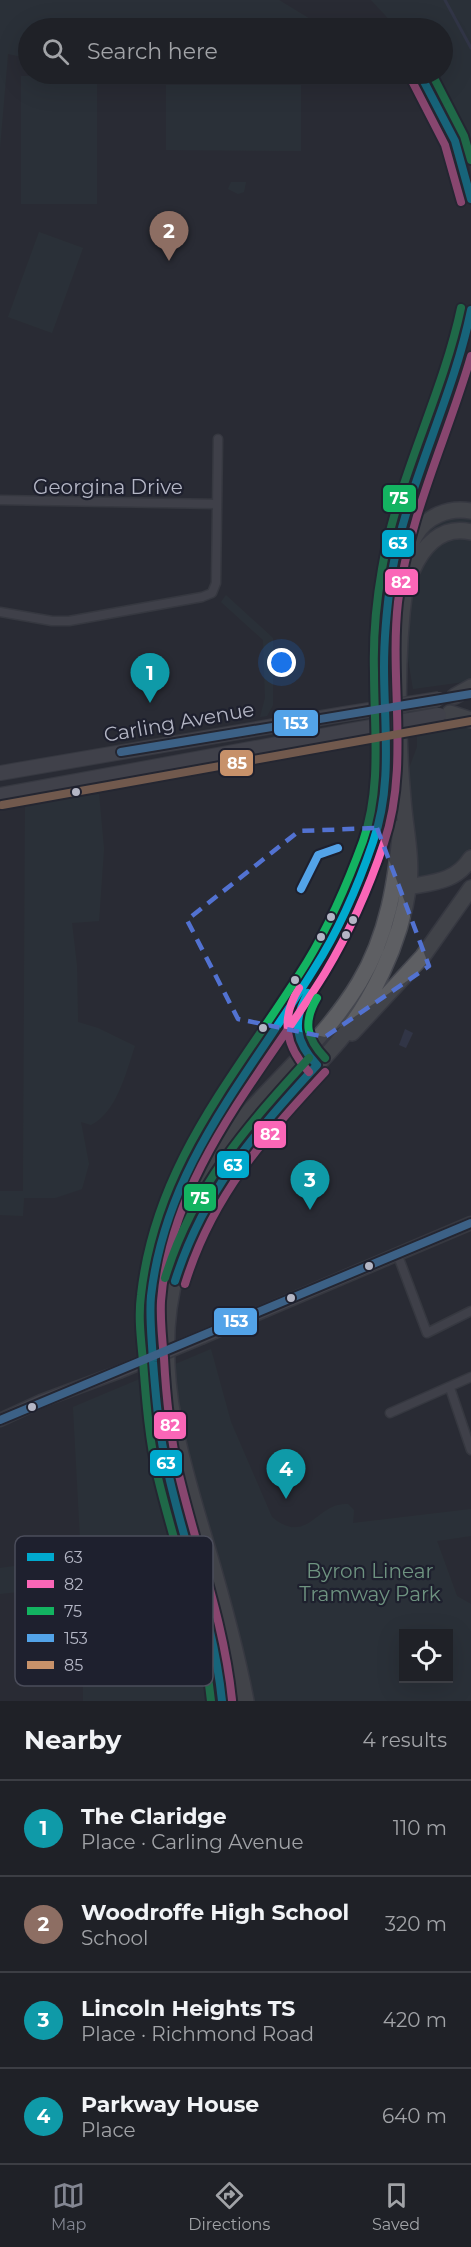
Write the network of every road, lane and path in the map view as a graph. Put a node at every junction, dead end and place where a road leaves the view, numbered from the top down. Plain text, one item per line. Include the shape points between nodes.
1 (219, 439) dead end
2 (0, 500) edge
3 (216, 504) junction
4 (471, 511) edge
5 (471, 532) edge
6 (405, 584) junction
7 (0, 612) edge
8 (471, 687) edge
9 (471, 694) edge
10 (455, 696) junction
11 (471, 710) edge
12 (445, 714) junction
13 (471, 720) edge
14 (0, 773) edge
15 (0, 795) edge
16 (403, 803) junction
17 (471, 858) edge
18 (408, 886) junction
19 (471, 888) edge
20 (393, 890) junction
21 (334, 1048) junction
22 (471, 1223) edge
23 (398, 1256) junction
24 (471, 1311) edge
25 (471, 1377) edge
26 (450, 1388) junction
27 (390, 1413) dead end
28 (0, 1420) edge
29 (471, 1450) edge
30 (185, 1536) edge
31 (203, 1536) edge
32 (213, 1569) edge
33 (213, 1642) edge
34 (222, 1701) edge
35 (246, 1701) edge

1 - 3 street
2 - 3 street, Georgina Drive
3 - 7 street via 216,583 212,593 69,621
4 - 6 highway via 445,512 424,525 410,548
5 - 6 highway via 448,532 432,540 421,552
6 - 16 highway via 400,732
8 - 10 highway
9 - 10 main road, Carling Avenue
10 - 14 main road, Carling Avenue, bridge
11 - 12 main road, Carling Avenue
12 - 13 highway
12 - 15 main road, Carling Avenue, bridge
16 - 18 highway via 410,850
16 - 20 highway
17 - 18 highway via 450,878
18 - 20 highway
18 - 21 highway via 398,935 381,975
19 - 21 highway via 413,968 362,1024
20 - 30 highway via 375,952 346,1002 221,1144 199,1177 175,1232 156,1311 153,1357 159,1431
21 - 31 highway via 253,1134 220,1177 186,1246 169,1308 166,1357 174,1425
22 - 23 main road
23 - 24 street via 427,1333
23 - 28 main road, bridge
25 - 26 street
26 - 27 street
26 - 29 street
32 - 35 highway
33 - 34 highway

